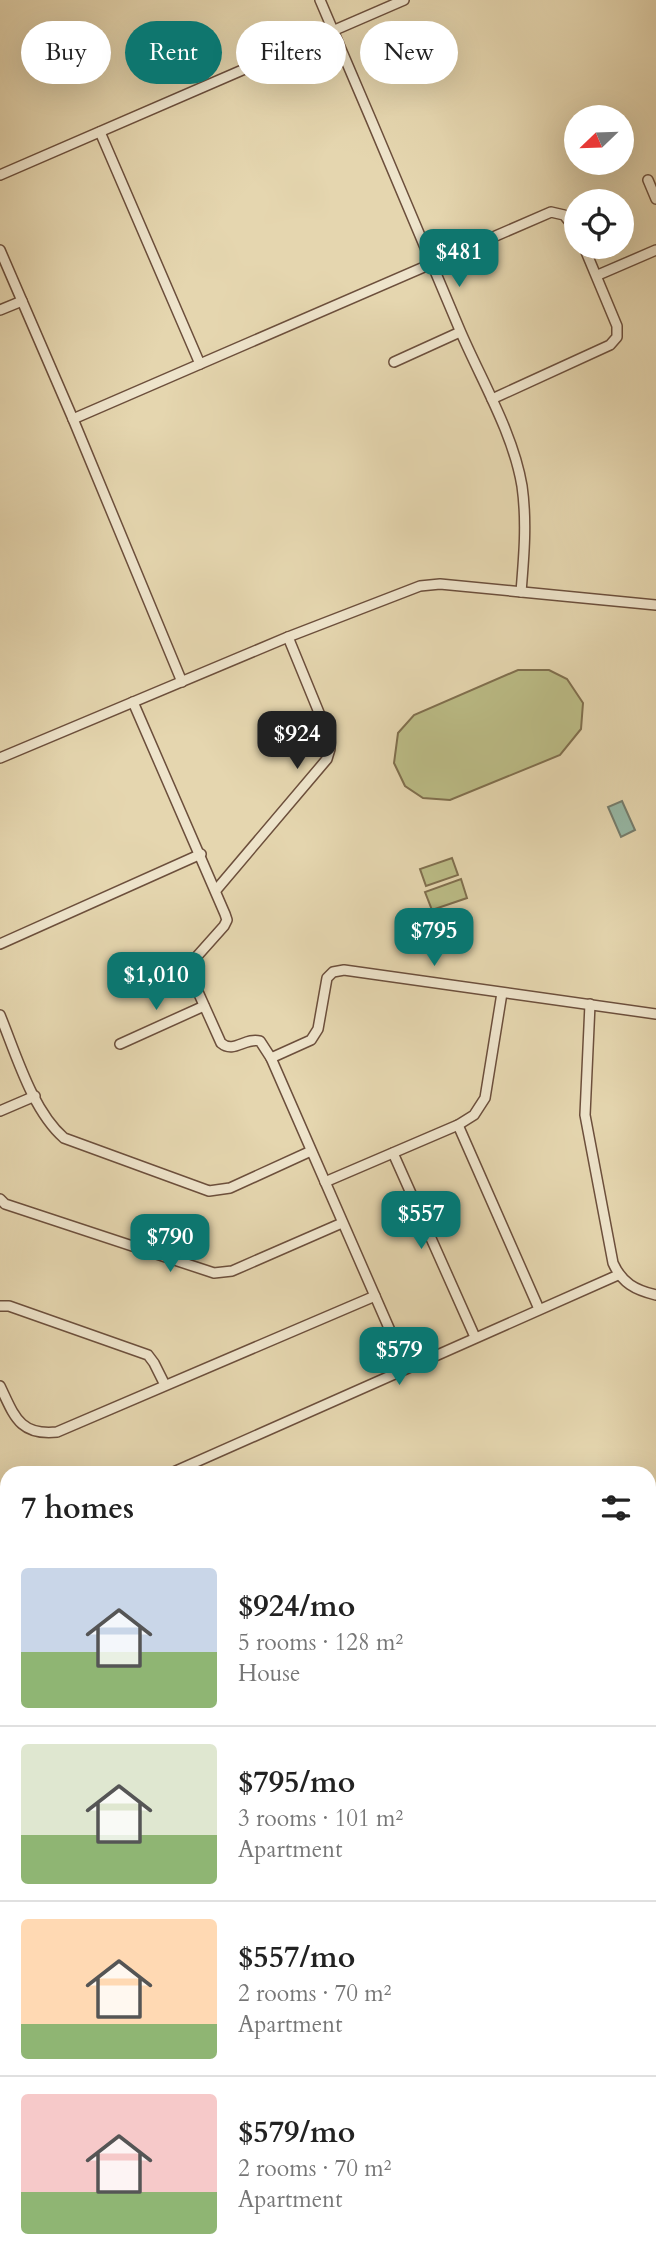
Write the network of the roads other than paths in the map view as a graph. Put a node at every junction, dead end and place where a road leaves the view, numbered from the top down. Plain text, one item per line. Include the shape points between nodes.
1 (320, 0) edge
2 (404, 0) edge
3 (329, 21) edge
4 (346, 25) edge
5 (346, 61) edge
6 (236, 72) edge
7 (100, 132) junction
8 (0, 174) edge
9 (648, 180) dead end
10 (656, 199) edge
11 (564, 215) edge
12 (0, 250) edge
13 (656, 250) edge
14 (590, 259) edge
15 (433, 265) junction
16 (598, 275) junction
17 (22, 301) junction
18 (0, 310) edge
19 (460, 332) junction
20 (394, 362) dead end
21 (200, 364) junction
22 (492, 400) junction
23 (73, 419) junction
24 (522, 592) junction
25 (656, 605) edge
26 (288, 637) junction
27 (182, 682) junction
28 (133, 702) junction
29 (0, 758) edge
30 (201, 854) junction
31 (217, 889) junction
32 (0, 944) edge
33 (502, 993) junction
34 (590, 1004) junction
35 (204, 1006) junction
36 (656, 1014) edge
37 (0, 1016) edge
38 (120, 1044) dead end
39 (271, 1058) junction
40 (34, 1096) junction
41 (0, 1111) edge
42 (458, 1125) junction
43 (311, 1151) junction
44 (393, 1153) junction
45 (325, 1182) junction
46 (0, 1199) edge
47 (342, 1223) junction
48 (618, 1275) junction
49 (656, 1295) edge
50 (375, 1296) junction
51 (0, 1306) edge
52 (539, 1309) junction
53 (475, 1337) junction
54 (406, 1367) junction
55 (165, 1385) junction
56 (0, 1386) edge
57 (187, 1466) edge

1 - 3 street
2 - 4 street
5 - 15 street
6 - 7 street
7 - 8 street
7 - 21 street
9 - 10 street
11 - 15 street via 551,212
12 - 17 street
13 - 16 street
14 - 16 street
15 - 19 street
15 - 21 street
16 - 22 street via 617,337 610,345
17 - 18 street
17 - 23 street
19 - 20 street
19 - 22 street
21 - 23 street
22 - 24 street via 521,483 525,531
23 - 27 street
24 - 25 street
24 - 26 street via 420,586
26 - 27 street
26 - 31 street via 330,749 327,759
27 - 28 street
28 - 29 street
28 - 30 street
30 - 31 street
30 - 32 street
31 - 35 street via 227,920 189,968
33 - 34 street
33 - 39 street via 333,972 327,978 317,1029 310,1040
33 - 42 street via 485,1098 474,1115
34 - 36 street
34 - 48 street via 585,1115
35 - 38 street
35 - 39 street via 226,1047 254,1039
37 - 40 street
39 - 43 street
40 - 41 street
40 - 43 street via 50,1126 64,1138 209,1191 230,1188
42 - 44 street
42 - 52 street
43 - 45 street
44 - 45 street
44 - 53 street
45 - 47 street
46 - 47 street via 214,1273 232,1271
47 - 50 street
48 - 49 street via 640,1291
48 - 52 street
50 - 54 street
50 - 55 street
51 - 55 street via 148,1355
52 - 53 street
53 - 54 street
54 - 57 street
55 - 56 street via 57,1432 44,1433 26,1428 16,1419

